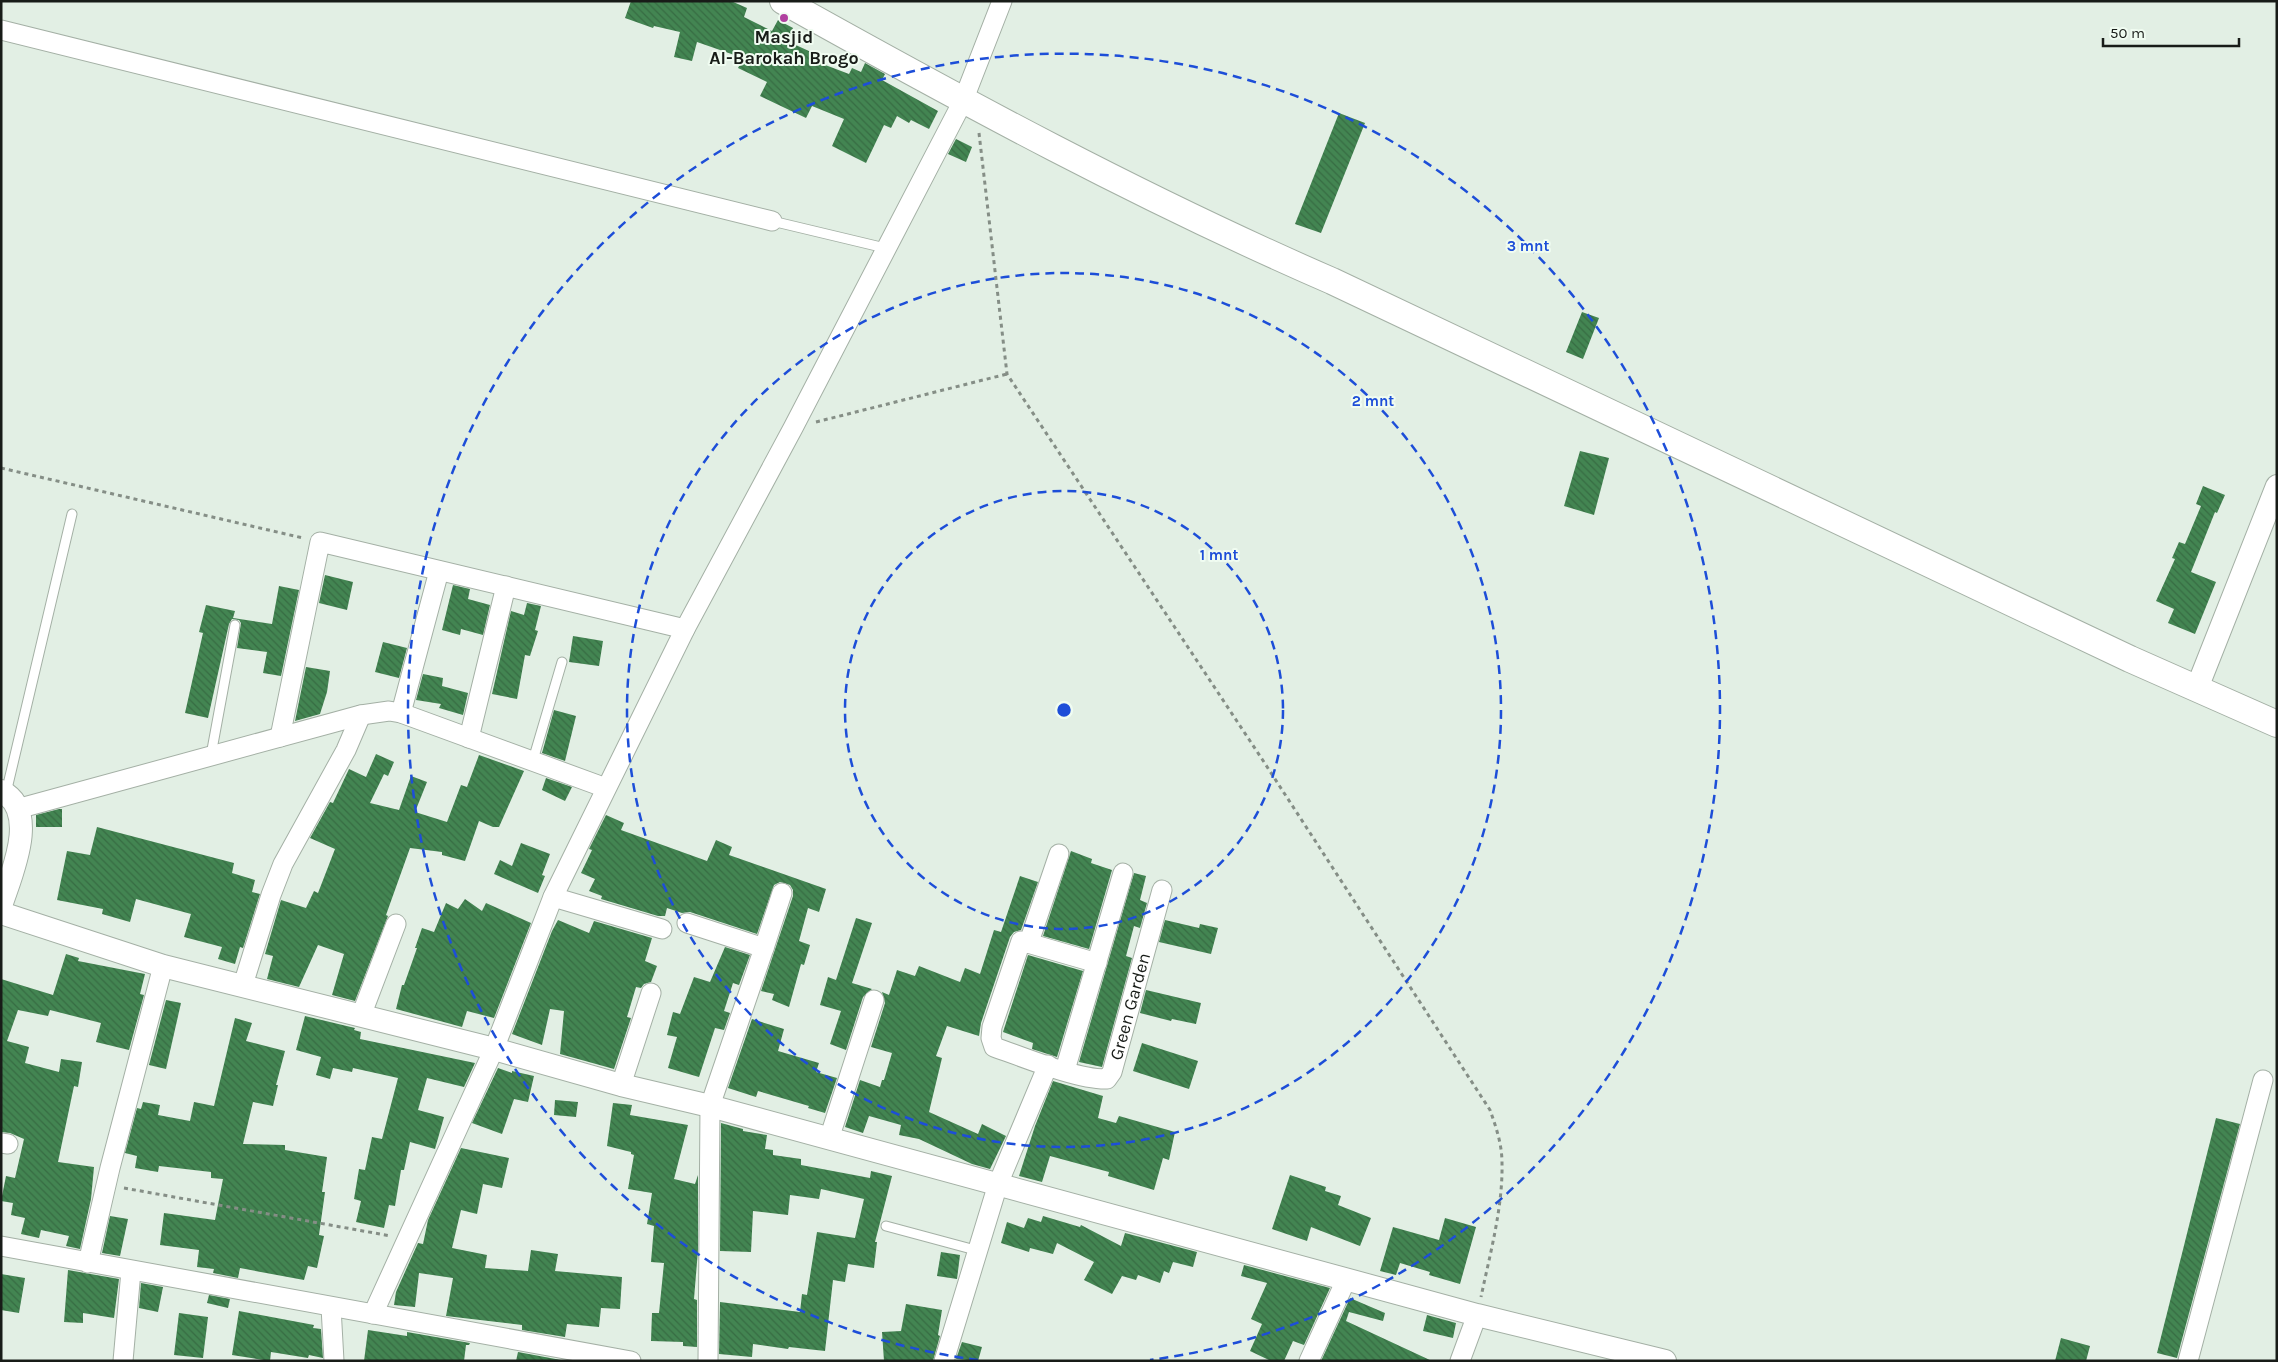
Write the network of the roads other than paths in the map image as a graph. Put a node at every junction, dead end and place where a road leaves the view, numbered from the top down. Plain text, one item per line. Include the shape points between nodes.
1 (783, 1) edge
2 (1002, 1) edge
3 (1, 30) edge
4 (969, 103) junction
5 (772, 221) joint
6 (885, 248) junction
7 (2277, 486) edge
8 (72, 514) dead end
9 (439, 570) junction
10 (506, 586) junction
11 (235, 625) dead end
12 (685, 629) junction
13 (562, 662) dead end
14 (2196, 688) junction
15 (401, 713) junction
16 (361, 715) junction
17 (2277, 724) edge
18 (280, 736) junction
19 (470, 738) junction
20 (211, 755) junction
21 (533, 760) junction
22 (606, 788) junction
23 (8, 798) edge
24 (1059, 854) dead end
25 (1123, 873) dead end
26 (1162, 890) dead end
27 (782, 893) dead end
28 (553, 897) junction
29 (1, 906) edge
30 (1, 913) edge
31 (687, 923) dead end
32 (396, 924) dead end
33 (662, 929) dead end
34 (1029, 942) junction
35 (764, 948) junction
36 (1097, 963) junction
37 (163, 966) junction
38 (243, 985) junction
39 (651, 993) dead end
40 (874, 1000) dead end
41 (361, 1016) junction
42 (494, 1049) junction
43 (1057, 1068) junction
44 (2263, 1080) dead end
45 (621, 1085) junction
46 (710, 1106) junction
47 (830, 1139) junction
48 (998, 1184) junction
49 (886, 1226) dead end
50 (1, 1246) edge
51 (979, 1251) junction
52 (88, 1263) junction
53 (131, 1271) junction
54 (1346, 1280) junction
55 (331, 1307) junction
56 (373, 1314) junction
57 (1477, 1315) junction
58 (593, 1357) edge
59 (123, 1361) edge
60 (334, 1361) edge
61 (631, 1361) edge
62 (708, 1361) edge
63 (944, 1361) edge
64 (1308, 1361) edge
65 (1460, 1361) edge
66 (1665, 1361) edge
67 (2188, 1361) edge

1 - 4 main road
2 - 4 street
3 - 5 street
4 - 6 street
4 - 14 main road via 1233,238 1340,285 1631,425
5 - 6 lane
6 - 12 street
7 - 14 street
8 - 23 lane
9 - 10 street
9 - 15 street
9 - 18 street via 320,542
10 - 12 street
10 - 19 street
11 - 20 lane
12 - 22 street
13 - 21 lane
14 - 17 main road
15 - 16 street via 389,711
15 - 19 street
16 - 18 street
16 - 38 street via 346,750 283,864
18 - 20 street
19 - 21 street
20 - 23 street
21 - 22 street
22 - 28 street
23 - 29 street via 21,830 17,864
24 - 34 street, Green Garden
25 - 36 street
26 - 43 street, Green Garden via 1112,1072 1107,1079 1098,1079
27 - 35 street
28 - 33 street
28 - 42 street
30 - 37 street
31 - 35 street
32 - 41 street
34 - 36 street
34 - 43 street, Green Garden via 1019,942 991,1038 994,1047
35 - 46 street
36 - 43 street
37 - 38 street
37 - 52 street
38 - 41 street
39 - 45 street
40 - 47 street
41 - 42 street
42 - 45 street
42 - 56 street
43 - 48 street
44 - 67 street
45 - 46 street
46 - 47 street
46 - 62 street
47 - 48 street
48 - 51 street
48 - 54 street
49 - 51 lane
50 - 52 street
51 - 63 street
52 - 53 street
53 - 55 street
53 - 59 street
54 - 57 street
54 - 64 street
55 - 56 street
55 - 60 street
56 - 58 street
57 - 65 street
57 - 66 street
58 - 61 street

